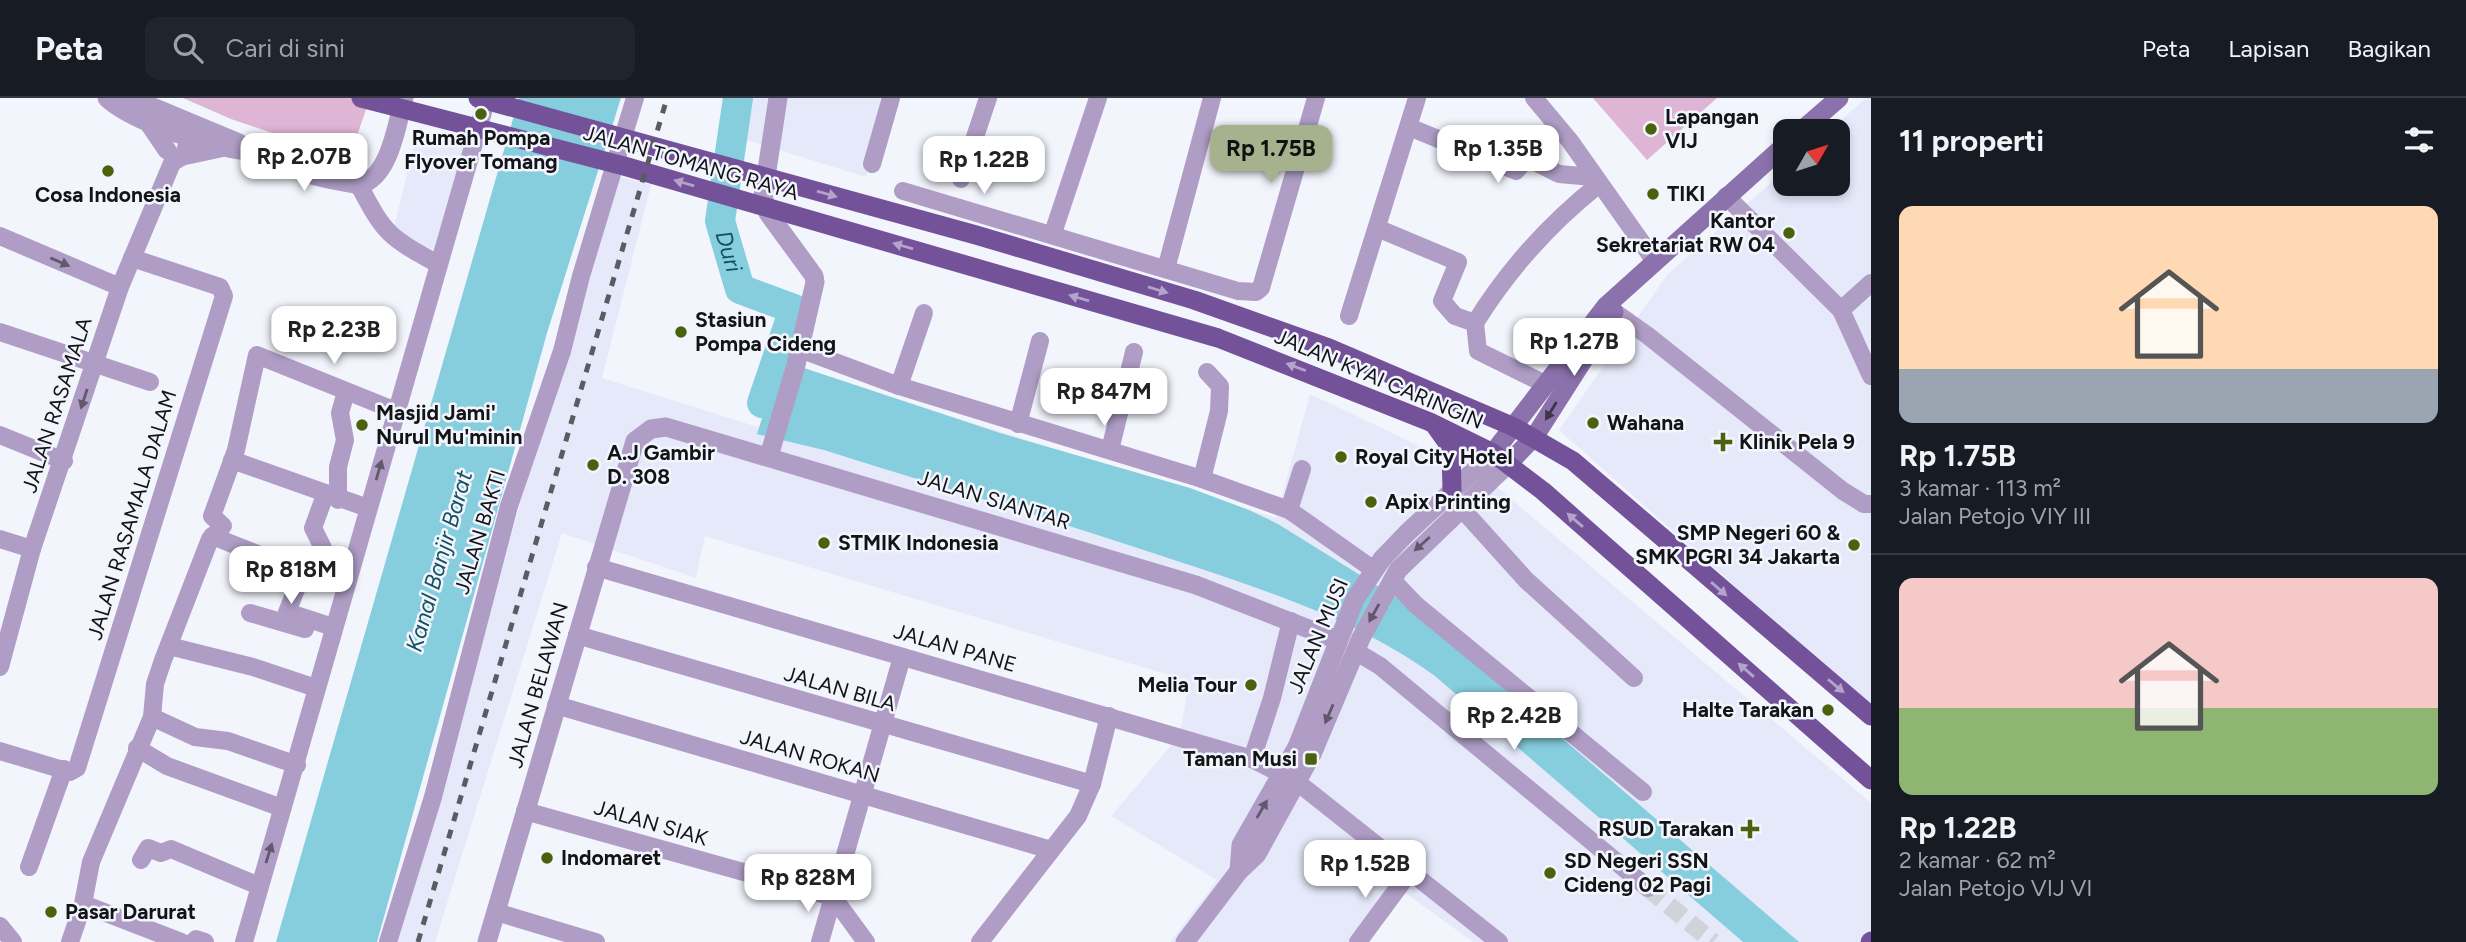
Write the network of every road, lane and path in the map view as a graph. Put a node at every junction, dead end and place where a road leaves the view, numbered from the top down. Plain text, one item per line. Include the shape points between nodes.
1 (107, 98) edge
2 (131, 98) edge
3 (361, 98) edge
4 (404, 98) edge
5 (478, 98) edge
6 (487, 98) edge
7 (635, 98) edge
8 (778, 98) edge
9 (891, 98) edge
10 (988, 98) edge
11 (1098, 98) edge
12 (1212, 98) edge
13 (1316, 98) edge
14 (1417, 98) edge
15 (1534, 98) edge
16 (1839, 98) edge
17 (1815, 119) edge
18 (148, 121) junction
19 (185, 127) junction
20 (1409, 127) junction
21 (221, 148) junction
22 (246, 151) junction
23 (1773, 155) edge
24 (174, 156) junction
25 (872, 164) dead end
26 (961, 179) dead end
27 (1595, 181) junction
28 (359, 185) junction
29 (903, 191) dead end
30 (1726, 196) junction
31 (1055, 228) dead end
32 (1377, 228) junction
33 (976, 235) joint
34 (0, 236) edge
35 (132, 258) junction
36 (1654, 260) junction
37 (438, 264) junction
38 (968, 265) joint
39 (1166, 268) junction
40 (1871, 283) edge
41 (120, 287) junction
42 (1614, 305) junction
43 (1841, 310) junction
44 (925, 313) dead end
45 (1349, 316) dead end
46 (1475, 323) junction
47 (0, 332) edge
48 (1040, 341) dead end
49 (1134, 352) dead end
50 (798, 357) junction
51 (95, 364) junction
52 (1207, 372) dead end
53 (1871, 376) edge
54 (149, 382) dead end
55 (1545, 384) junction
56 (899, 386) junction
57 (346, 393) junction
58 (396, 411) junction
59 (1430, 422) junction
60 (1018, 424) junction
61 (1514, 427) junction
62 (0, 435) edge
63 (1535, 436) junction
64 (635, 441) joint
65 (1110, 450) junction
66 (770, 453) junction
67 (1500, 459) junction
68 (232, 460) junction
69 (64, 461) junction
70 (1302, 469) dead end
71 (1202, 479) junction
72 (1452, 491) junction
73 (332, 497) junction
74 (1871, 504) edge
75 (368, 508) junction
76 (1462, 509) junction
77 (1289, 510) junction
78 (212, 536) junction
79 (0, 539) edge
80 (33, 549) junction
81 (596, 567) junction
82 (303, 572) junction
83 (1371, 574) junction
84 (326, 579) junction
85 (348, 585) junction
86 (1390, 585) junction
87 (250, 613) dead end
88 (1291, 621) junction
89 (326, 628) junction
90 (1340, 634) junction
91 (577, 635) junction
92 (1358, 644) junction
93 (169, 646) junction
94 (1, 656) edge
95 (902, 657) junction
96 (1634, 678) dead end
97 (311, 687) junction
98 (556, 705) junction
99 (1109, 716) junction
100 (1871, 716) edge
101 (152, 717) junction
102 (883, 726) junction
103 (137, 748) junction
104 (0, 751) edge
105 (1252, 759) junction
106 (296, 765) junction
107 (64, 769) junction
108 (1290, 778) junction
109 (1871, 780) edge
110 (1092, 784) junction
111 (1643, 792) dead end
112 (863, 795) junction
113 (282, 808) junction
114 (526, 811) junction
115 (1051, 850) junction
116 (141, 860) dead end
117 (29, 867) dead end
118 (1409, 873) junction
119 (259, 886) junction
120 (1648, 888) tunnel mouth
121 (834, 898) junction
122 (83, 904) junction
123 (496, 912) junction
124 (0, 926) edge
125 (13, 942) edge
126 (70, 942) edge
127 (181, 942) edge
128 (193, 942) edge
129 (205, 942) edge
130 (244, 942) edge
131 (388, 942) edge
132 (487, 942) edge
133 (596, 942) edge
134 (820, 942) edge
135 (866, 942) edge
136 (979, 942) edge
137 (1185, 942) edge
138 (1358, 942) edge
139 (1499, 942) edge

1 - 18 street
2 - 19 street
38 -> 3 main road, JALAN TOMANG RAYA via 624,166
4 - 28 street via 382,166
5 -> 33 main road, JALAN TOMANG RAYA
6 - 37 street
7 - 131 street, JALAN BAKTI via 562,351 509,506 433,797
8 - 50 street via 762,196 768,213 814,276
9 - 25 street
10 - 26 street
11 - 31 street
12 - 39 street
13 - 39 street via 1261,288 1250,294
14 - 20 street
15 - 27 street via 1570,141
16 - 17 main road
18 - 19 street
18 - 24 street
19 - 21 street
19 - 22 street via 236,140
19 - 24 street, JALAN RASAMALA
20 - 27 street via 1516,171 1527,158 1559,174
20 - 32 street
21 - 22 street
21 - 24 street
22 - 28 street
23 - 30 main road
24 - 35 street, JALAN RASAMALA
27 - 36 street
27 - 46 street via 1511,268
28 - 37 street via 393,240
29 - 39 street
30 - 36 main road
30 - 43 street
32 - 45 street
32 - 46 street via 1458,262 1442,302 1455,316
33 -> 61 main road, JALAN KYAI CARINGIN via 1194,300 1328,348
34 -> 41 street
35 - 41 street, JALAN RASAMALA
35 - 107 street, JALAN RASAMALA DALAM via 220,287 224,296 77,768
36 - 42 main road
37 - 58 street
59 -> 38 main road, JALAN KYAI CARINGIN via 1218,338
40 - 43 street
41 - 51 street, JALAN RASAMALA
42 - 55 main road
42 -> 63 main road
42 - 74 street via 1843,491
43 - 53 street
44 - 56 street
46 - 55 street via 1478,351
47 - 51 street
48 - 60 street
49 - 65 street
50 - 56 street
50 - 66 street
51 - 54 street
51 -> 69 street, JALAN RASAMALA
52 - 71 street via 1220,386 1219,411
55 - 61 main road
56 - 60 street
57 - 58 street
57 - 68 street via 257,355
57 - 73 street via 340,413 345,440
75 -> 58 street
59 - 67 main road, JALAN KYAI CARINGIN
59 - 72 main road via 1451,448
60 - 65 street
61 - 63 main road, JALAN KYAI CARINGIN
61 - 67 main road
62 - 69 street
63 - 67 main road
63 -> 100 main road, JALAN KYAI CARINGIN via 1573,461
64 - 66 street, JALAN SIANTAR via 651,429 666,427
64 - 81 street, JALAN BELAWAN
65 - 71 street
66 - 88 street, JALAN SIANTAR via 1196,585
67 - 72 street, JALAN MUSI
67 - 76 street, JALAN MUSI
109 -> 67 main road, JALAN KYAI CARINGIN
68 - 73 street
68 - 78 street via 212,517 223,526
69 - 80 street, JALAN RASAMALA
70 - 77 street
71 - 77 street
72 - 83 street, JALAN MUSI
73 - 75 street
73 - 84 street via 313,528 323,548
75 - 85 street
76 -> 86 street, JALAN MUSI via 1406,559
76 - 96 street via 1526,580
77 - 83 street
78 - 82 street
78 - 93 street
79 - 80 street
80 - 94 street, JALAN RASAMALA
81 - 91 street, JALAN BELAWAN
81 - 95 street, JALAN PANE
82 - 84 street
82 - 89 street via 287,612
83 - 86 street
83 - 90 street, JALAN MUSI
84 - 85 street
85 - 89 street
86 -> 92 street, JALAN MUSI
86 - 111 street
87 - 89 street
88 - 90 street, JALAN SIANTAR
88 - 105 street
89 - 97 street
90 - 108 street, JALAN MUSI via 1297,747
91 - 98 street, JALAN BELAWAN
91 - 102 street, JALAN BILA
92 -> 108 street, JALAN MUSI via 1312,754
92 - 120 street
93 - 97 street
93 - 101 street via 155,684
95 - 99 street, JALAN PANE
95 - 102 street
97 - 106 street
98 - 112 street, JALAN ROKAN
98 - 114 street, JALAN BELAWAN
99 - 105 street, JALAN PANE
99 - 110 street
101 - 103 street
101 - 106 street via 195,737 228,741
102 - 110 street, JALAN BILA
102 - 112 street
103 - 113 street via 167,766
103 - 122 street via 91,862
104 - 107 street
105 - 108 street, JALAN PANE
106 - 113 street
107 - 117 street
108 - 118 street, JALAN PANE
108 - 137 street, JALAN MUSI via 1257,854
110 - 115 street via 1078,816
112 - 115 street, JALAN ROKAN
112 - 121 street
119 -> 113 street
114 - 121 street, JALAN SIAK
114 - 123 street, JALAN BELAWAN
115 - 136 street
116 - 119 street via 148,848 161,853 171,849
118 - 138 street
118 - 139 street, JALAN PANE
119 - 130 street
121 - 134 street
121 - 135 street
122 - 126 street
122 - 127 street
123 - 132 street, JALAN BELAWAN
123 - 133 street
124 - 125 street
128 - 129 street

